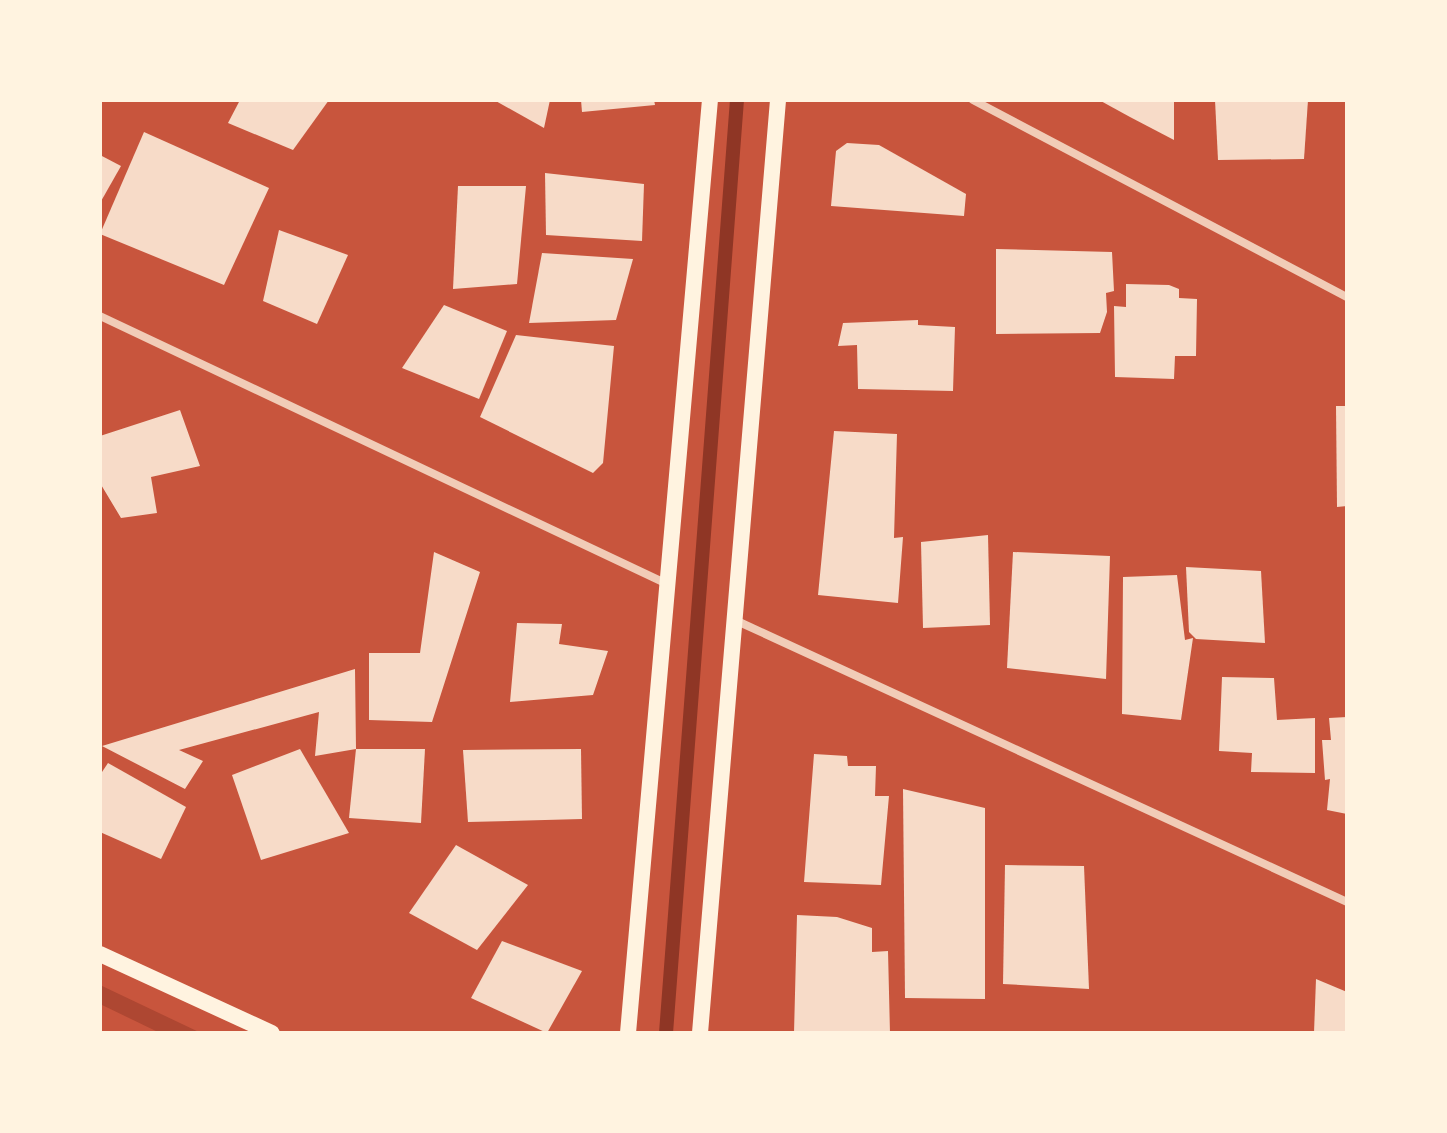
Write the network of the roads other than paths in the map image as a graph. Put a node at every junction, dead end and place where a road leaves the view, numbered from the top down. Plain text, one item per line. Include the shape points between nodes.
1 (710, 100) edge
2 (778, 100) edge
3 (973, 100) edge
4 (1347, 297) edge
5 (100, 316) edge
6 (668, 585) junction
7 (737, 621) junction
8 (1347, 902) edge
9 (100, 954) edge
10 (272, 1033) edge
11 (628, 1033) edge
12 (700, 1033) edge

1 - 6 main road
2 - 7 main road
3 - 4 street
5 - 6 street
6 - 11 main road
7 - 8 street
7 - 12 main road
9 - 10 main road

